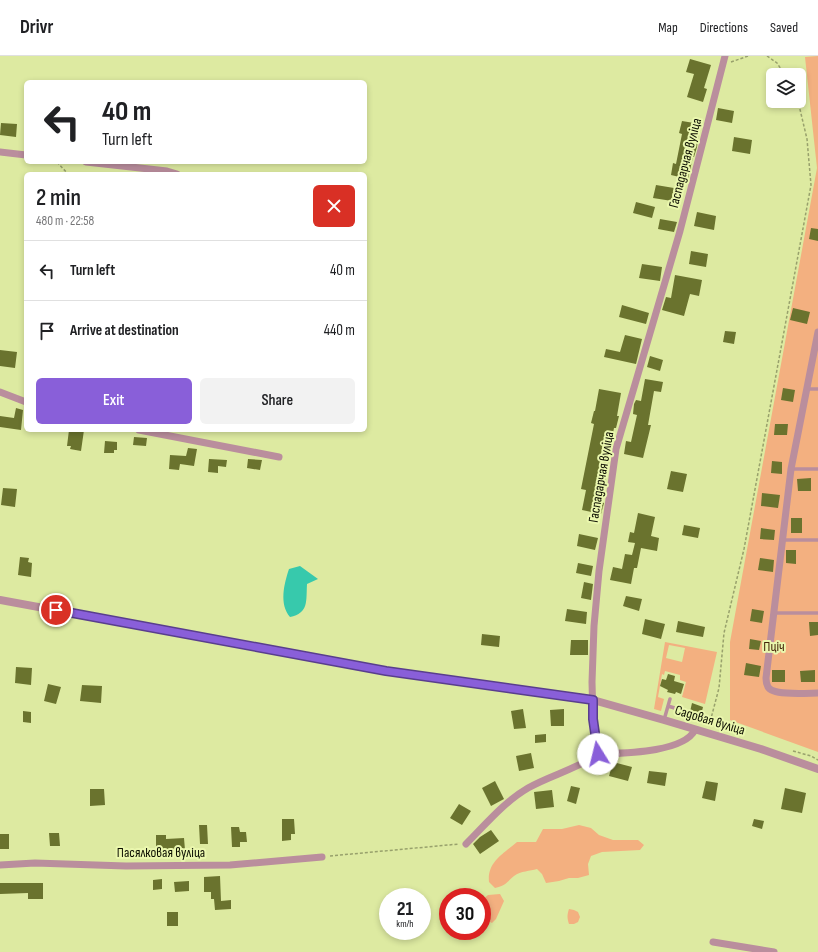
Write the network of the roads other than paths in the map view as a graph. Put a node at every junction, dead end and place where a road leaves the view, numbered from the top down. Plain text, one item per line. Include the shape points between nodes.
1 (725, 56) edge
2 (0, 152) edge
3 (24, 155) edge
4 (104, 164) edge
5 (170, 172) edge
6 (818, 332) edge
7 (807, 389) junction
8 (818, 389) edge
9 (0, 392) edge
10 (24, 401) edge
11 (149, 432) edge
12 (279, 457) dead end
13 (791, 469) junction
14 (818, 469) edge
15 (783, 540) junction
16 (818, 540) edge
17 (0, 600) edge
18 (775, 613) junction
19 (818, 613) edge
20 (818, 693) edge
21 (670, 699) dead end
22 (593, 700) junction
23 (668, 706) junction
24 (681, 710) dead end
25 (664, 720) junction
26 (695, 730) junction
27 (598, 754) junction
28 (818, 769) edge
29 (466, 844) road end
30 (322, 856) road end
31 (0, 865) edge
32 (713, 942) dead end
33 (774, 952) edge

1 - 22 street, Гаспадарчая вуліца via 680,231 616,449 598,579 594,626
2 - 3 street
4 - 5 street
6 - 7 street
7 - 8 lane
7 - 13 street
9 - 10 street
11 - 12 street
13 - 14 lane
13 - 15 street
15 - 16 lane
15 - 18 street
17 - 22 street, Садовая вуліца via 386,671
18 - 19 lane
18 - 20 street via 766,678 768,688 779,693
21 - 23 lane
22 - 25 street, Садовая вуліца
22 - 27 street, Гаспадарчая вуліца
23 - 24 lane
23 - 25 lane
25 - 26 street, Садовая вуліца
26 - 27 street via 692,736 677,745 629,753
26 - 28 street, Садовая вуліца
27 - 29 street via 587,762 529,788 502,806
30 - 31 street, Пасялковая вуліца via 230,864
32 - 33 street

